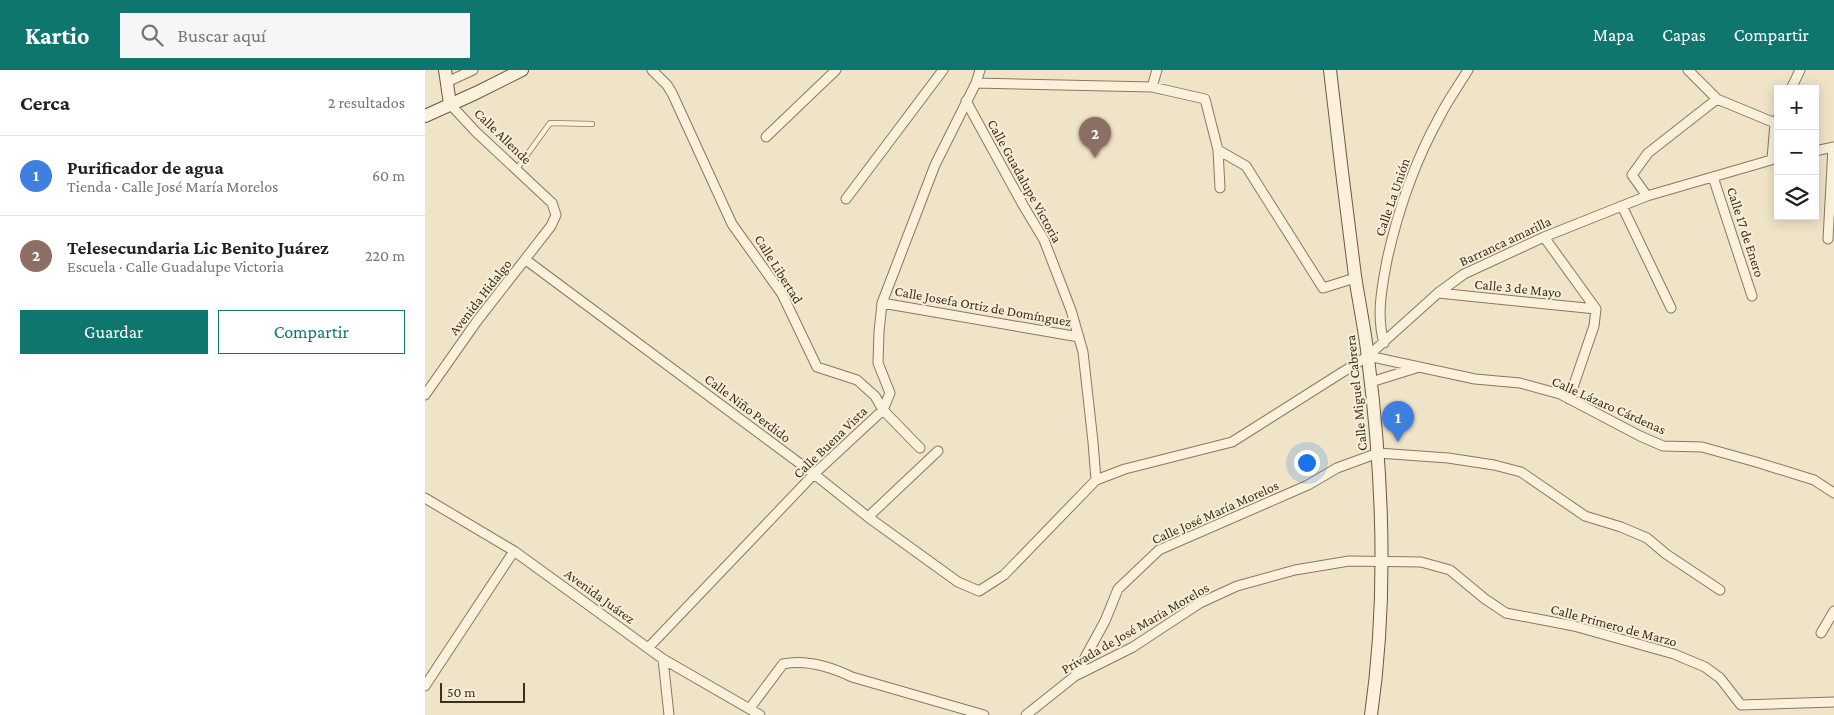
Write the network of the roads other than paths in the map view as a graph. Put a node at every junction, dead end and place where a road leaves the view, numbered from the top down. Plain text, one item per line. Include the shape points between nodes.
1 (473, 70) edge
2 (522, 70) edge
3 (652, 70) edge
4 (836, 70) edge
5 (943, 70) edge
6 (980, 70) edge
7 (1157, 70) edge
8 (1330, 70) edge
9 (1468, 70) edge
10 (1688, 70) edge
11 (1796, 72) edge
12 (446, 76) edge
13 (976, 83) junction
14 (1792, 85) edge
15 (1152, 87) junction
16 (1717, 99) junction
17 (966, 101) junction
18 (450, 104) junction
19 (425, 116) edge
20 (1774, 119) edge
21 (592, 124) dead end
22 (765, 137) dead end
23 (1834, 147) edge
24 (1218, 150) junction
25 (1819, 150) edge
26 (1774, 159) edge
27 (515, 170) junction
28 (1713, 177) junction
29 (1221, 188) dead end
30 (1647, 196) junction
31 (846, 199) dead end
32 (1622, 206) junction
33 (556, 215) joint
34 (1544, 236) junction
35 (1828, 239) dead end
36 (526, 260) junction
37 (1355, 278) junction
38 (1437, 293) junction
39 (1752, 296) dead end
40 (882, 303) junction
41 (1671, 308) dead end
42 (1596, 310) junction
43 (1079, 337) junction
44 (1384, 343) junction
45 (1368, 356) junction
46 (1417, 368) junction
47 (1371, 382) junction
48 (425, 395) edge
49 (1569, 399) junction
50 (883, 410) junction
51 (920, 448) dead end
52 (938, 451) dead end
53 (1378, 453) junction
54 (814, 474) junction
55 (1096, 480) junction
56 (1834, 493) edge
57 (425, 498) edge
58 (868, 517) junction
59 (514, 551) junction
60 (1383, 563) junction
61 (1720, 590) dead end
62 (1834, 611) edge
63 (1821, 633) dead end
64 (648, 648) junction
65 (663, 659) junction
66 (1075, 676) junction
67 (425, 686) edge
68 (1834, 702) edge
69 (750, 708) junction
70 (669, 715) edge
71 (760, 715) edge
72 (984, 715) edge
73 (1026, 715) edge
74 (1371, 715) edge

1 - 12 street
2 - 18 street
3 - 50 street, Calle Libertad via 672,92 732,224 782,294 817,367 857,380 875,396
4 - 22 street
5 - 31 street
6 - 13 street, Calle Buena Vista
7 - 15 street
8 - 37 street, Calle Miguel Cabrera
9 - 44 street, Calle La Unión via 1440,116 1412,174 1392,237 1381,292 1380,330
10 - 16 street
11 - 14 street
12 - 18 street
13 - 15 street
13 - 17 street, Calle Buena Vista
15 - 24 street via 1205,100
16 - 20 street
16 - 30 street via 1648,153 1632,175
17 - 40 street, Calle Buena Vista via 935,165
17 - 43 street, Calle Guadalupe Victoria via 1044,240
18 - 19 street
18 - 27 street, Calle Allende
21 - 27 lane via 550,123
23 - 25 street
23 - 35 street
24 - 29 street
24 - 37 street via 1246,166 1323,288
26 - 28 street, Calle 17 de Enero
27 - 33 street, Calle Allende via 551,203
28 - 30 street, Calle 17 de Enero
28 - 39 street, Calle 17 de Enero
30 - 32 street, Barranca amarilla
32 - 34 street, Barranca amarilla
32 - 41 street
33 - 36 street, Avenida Hidalgo
34 - 38 street, Barranca amarilla via 1464,274
34 - 42 street
36 - 48 street, Avenida Hidalgo via 477,321
36 - 54 street, Calle Niño Perdido
37 - 45 street, Calle Miguel Cabrera
38 - 42 street, Calle 3 de Mayo
38 - 44 street, Barranca amarilla
40 - 43 street, Calle Josefa Ortiz de Domínguez
40 - 50 street, Calle Buena Vista via 879,363 890,393
42 - 49 street via 1594,326
43 - 55 street, Calle Guadalupe Victoria
44 - 45 street, Barranca amarilla
45 - 46 street, Calle Lázaro Cárdenas
45 - 47 street, Calle Miguel Cabrera
45 - 55 street, Barranca amarilla via 1232,442 1125,469
46 - 47 street
46 - 49 street, Calle Lázaro Cárdenas via 1475,379 1520,383
47 - 53 street, Calle Miguel Cabrera
49 - 56 street, Calle Lázaro Cárdenas via 1663,446 1702,446 1814,480
50 - 51 street, Calle Libertad
50 - 54 street, Calle Buena Vista
52 - 58 street
53 - 60 street, Calle Miguel Cabrera
53 - 61 street, Calle José María Morelos via 1448,458 1521,472 1585,516 1647,538
53 - 66 street, Calle José María Morelos via 1337,468 1308,485 1159,550 1118,589
54 - 58 street, Calle Niño Perdido
54 - 64 street, Calle Buena Vista
55 - 58 street, Calle Niño Perdido via 1004,575 979,591 959,582
57 - 59 street, Avenida Juárez
59 - 64 street, Avenida Juárez
59 - 67 street
60 - 66 street, Privada de José María Morelos via 1349,561 1295,570 1237,586 1200,603 1133,647
60 - 68 street, Calle Primero de Marzo via 1421,562 1450,570 1506,613 1574,626 1674,654 1705,667 1720,678 1741,706
60 - 74 street, Calle Miguel Cabrera
62 - 63 street
64 - 65 street, Avenida Juárez
65 - 69 street, Avenida Juárez
65 - 70 street
66 - 73 street, Privada de José María Morelos
69 - 71 street, Avenida Juárez
69 - 72 street via 783,664 795,661 834,668 852,677

